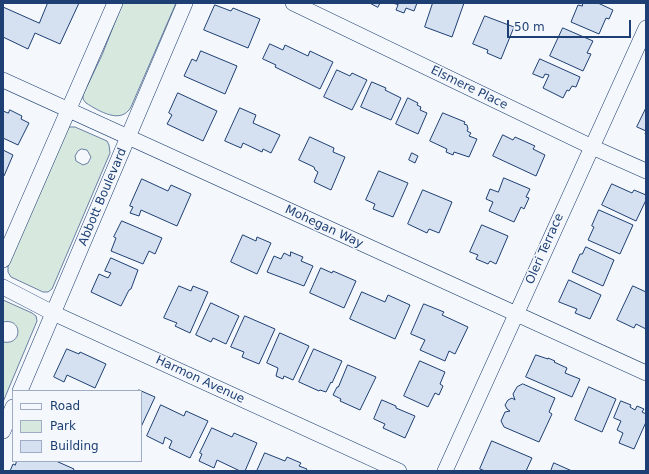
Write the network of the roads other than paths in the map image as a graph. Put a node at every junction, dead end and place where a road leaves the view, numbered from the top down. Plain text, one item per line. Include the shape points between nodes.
1 (115, 3) edge
2 (185, 3) edge
3 (293, 3) edge
4 (646, 28) edge
5 (3, 80) edge
6 (68, 109) junction
7 (129, 138) junction
8 (592, 147) junction
9 (646, 171) edge
10 (3, 260) edge
11 (3, 287) edge
12 (53, 313) junction
13 (516, 314) junction
14 (646, 373) edge
15 (20, 390) edge
16 (12, 409) edge
17 (3, 431) edge
18 (399, 471) edge
19 (445, 471) edge

1 - 6 street
2 - 7 street, Abbott Boulevard
3 - 8 street, Elsmere Place
4 - 8 street, Oleri Terrace
5 - 6 street, Mohegan Way
6 - 7 street, Mohegan Way
6 - 10 street
7 - 12 street, Abbott Boulevard
7 - 13 street, Mohegan Way
8 - 9 street, Elsmere Place
8 - 13 street, Oleri Terrace
11 - 12 street, Harmon Avenue
12 - 15 street, Abbott Boulevard
12 - 18 street, Harmon Avenue
13 - 14 street, Mohegan Way
13 - 19 street, Oleri Terrace
16 - 17 street

